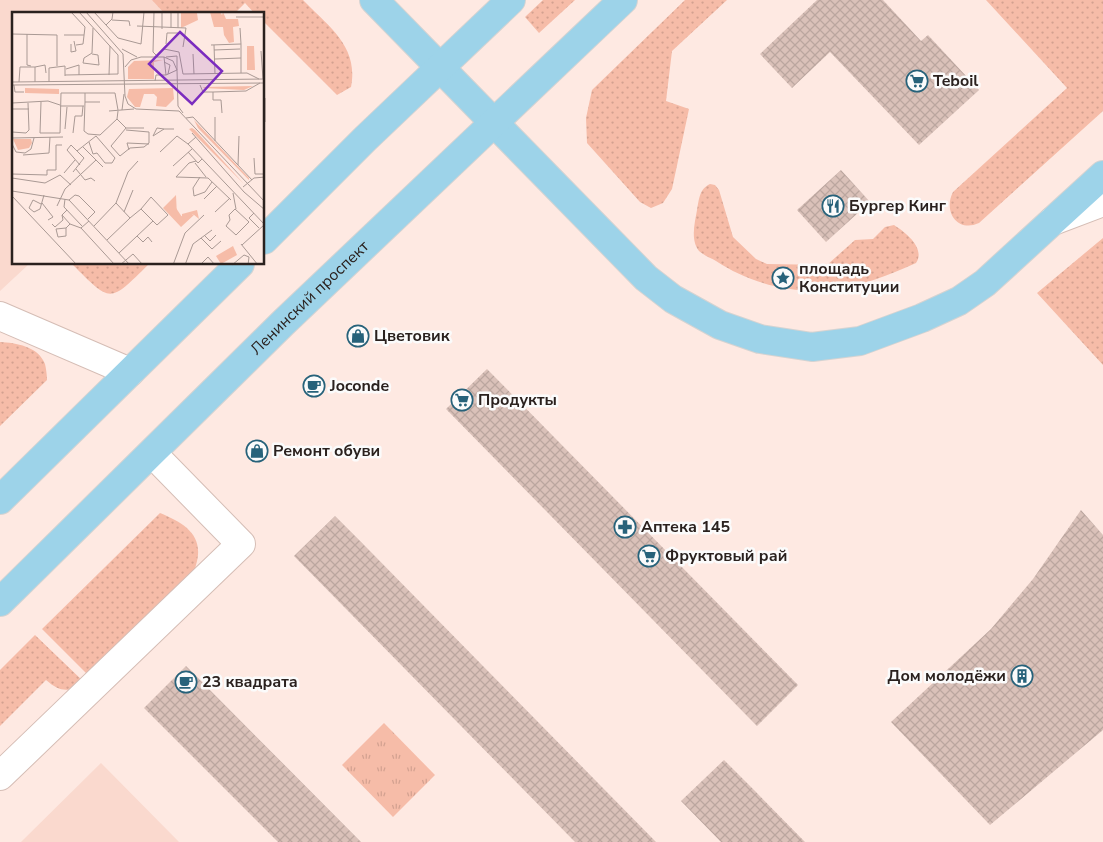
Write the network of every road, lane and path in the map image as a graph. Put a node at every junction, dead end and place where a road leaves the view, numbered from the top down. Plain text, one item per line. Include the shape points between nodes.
1 (374, 0) edge
2 (511, 0) edge
3 (623, 0) edge
4 (440, 67) junction
5 (494, 123) junction
6 (1103, 175) edge
7 (1103, 202) edge
8 (1052, 221) junction
9 (265, 239) edge
10 (239, 265) edge
11 (0, 316) edge
12 (130, 372) junction
13 (152, 453) junction
14 (0, 500) edge
15 (0, 602) edge
16 (0, 776) edge

1 - 4 main road
2 - 4 main road
3 - 5 main road, Ленинский проспект
4 - 5 main road
4 - 9 main road
5 - 8 main road via 646,278 673,299 720,325 760,339 812,347 860,341 922,318 959,301 985,283
5 - 13 main road, Ленинский проспект via 283,323
6 - 8 main road
7 - 8 street
10 - 12 main road
11 - 12 street
12 - 14 main road
13 - 15 main road, Ленинский проспект
13 - 16 street via 241,544

